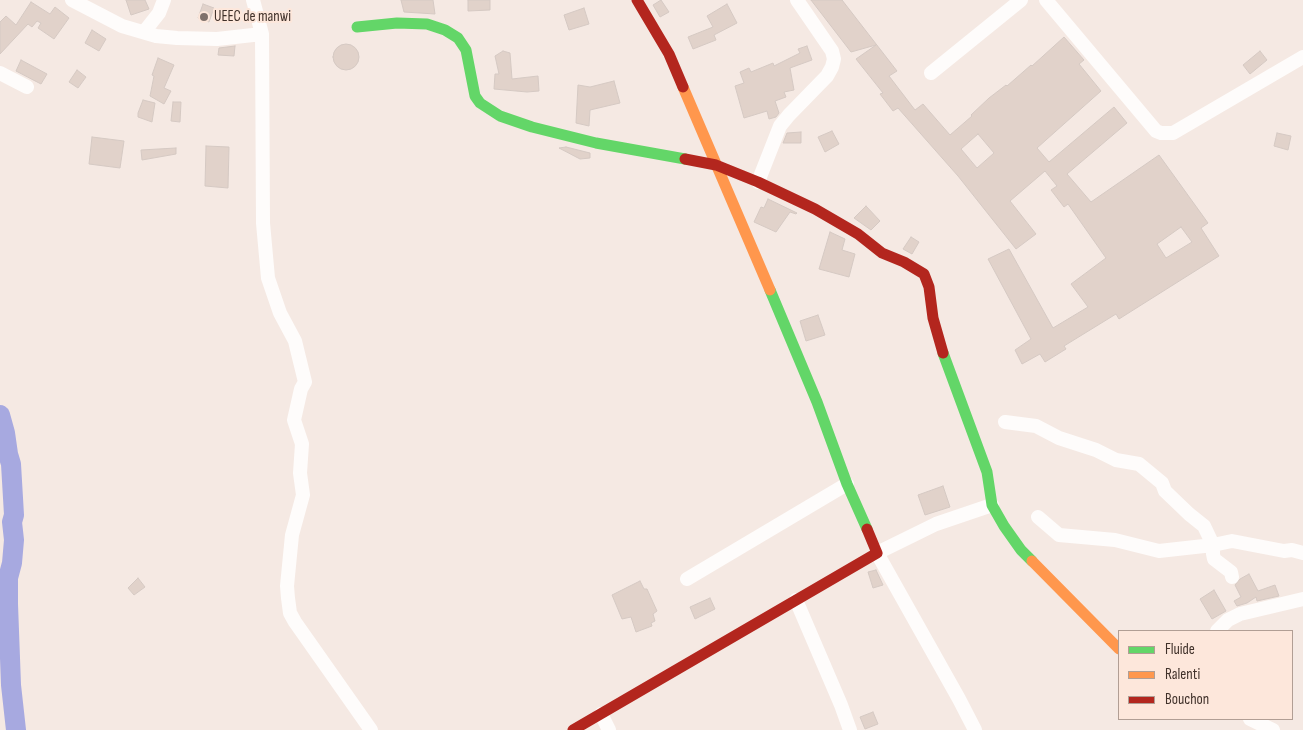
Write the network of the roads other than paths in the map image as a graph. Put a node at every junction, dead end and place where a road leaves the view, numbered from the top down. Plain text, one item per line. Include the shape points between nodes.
1 (72, 0) edge
2 (164, 0) edge
3 (253, 0) edge
4 (638, 0) edge
5 (797, 0) edge
6 (1021, 0) edge
7 (1046, 0) edge
8 (357, 27) dead end
9 (144, 32) junction
10 (262, 34) junction
11 (1303, 57) edge
12 (0, 73) edge
13 (931, 73) dead end
14 (27, 86) dead end
15 (716, 166) junction
16 (758, 182) junction
17 (1006, 422) dead end
18 (847, 484) junction
19 (992, 505) junction
20 (1038, 518) dead end
21 (1213, 544) junction
22 (877, 552) junction
23 (1303, 553) edge
24 (1232, 577) dead end
25 (687, 579) dead end
26 (1303, 598) edge
27 (796, 600) junction
28 (1218, 630) edge
29 (1118, 648) edge
30 (601, 714) junction
31 (1252, 720) edge
32 (371, 730) edge
33 (573, 730) edge
34 (609, 730) edge
35 (850, 730) edge
36 (975, 730) edge
37 (1273, 730) edge

1 - 9 street via 122,26
2 - 9 street
3 - 10 street
4 - 15 street via 669,54
5 - 16 street via 832,51 834,59 827,76 780,126
6 - 13 street
7 - 11 street via 1161,133 1173,133
8 - 15 street via 427,24 458,38 466,50 475,96 500,116 596,143
9 - 10 street via 176,38
10 - 32 street via 263,223 268,278 280,313 295,341 305,382 294,420 302,444 300,473 303,495 292,535 287,586 290,613
12 - 14 street
15 - 16 street
15 - 18 street via 817,402
16 - 19 street via 838,221 882,252 924,274 930,287 931,311 942,349 987,472
17 - 21 street via 1036,426 1116,460 1139,464 1204,526
18 - 22 street
18 - 25 street
19 - 22 street via 936,524
19 - 29 street via 1021,550
20 - 21 street via 1059,535 1115,540 1159,551
21 - 23 street via 1232,541
21 - 24 street via 1214,558 1231,572
22 - 27 street
22 - 36 street
26 - 28 street via 1240,614
27 - 30 street
27 - 35 street
30 - 33 street
30 - 34 street
31 - 37 street

